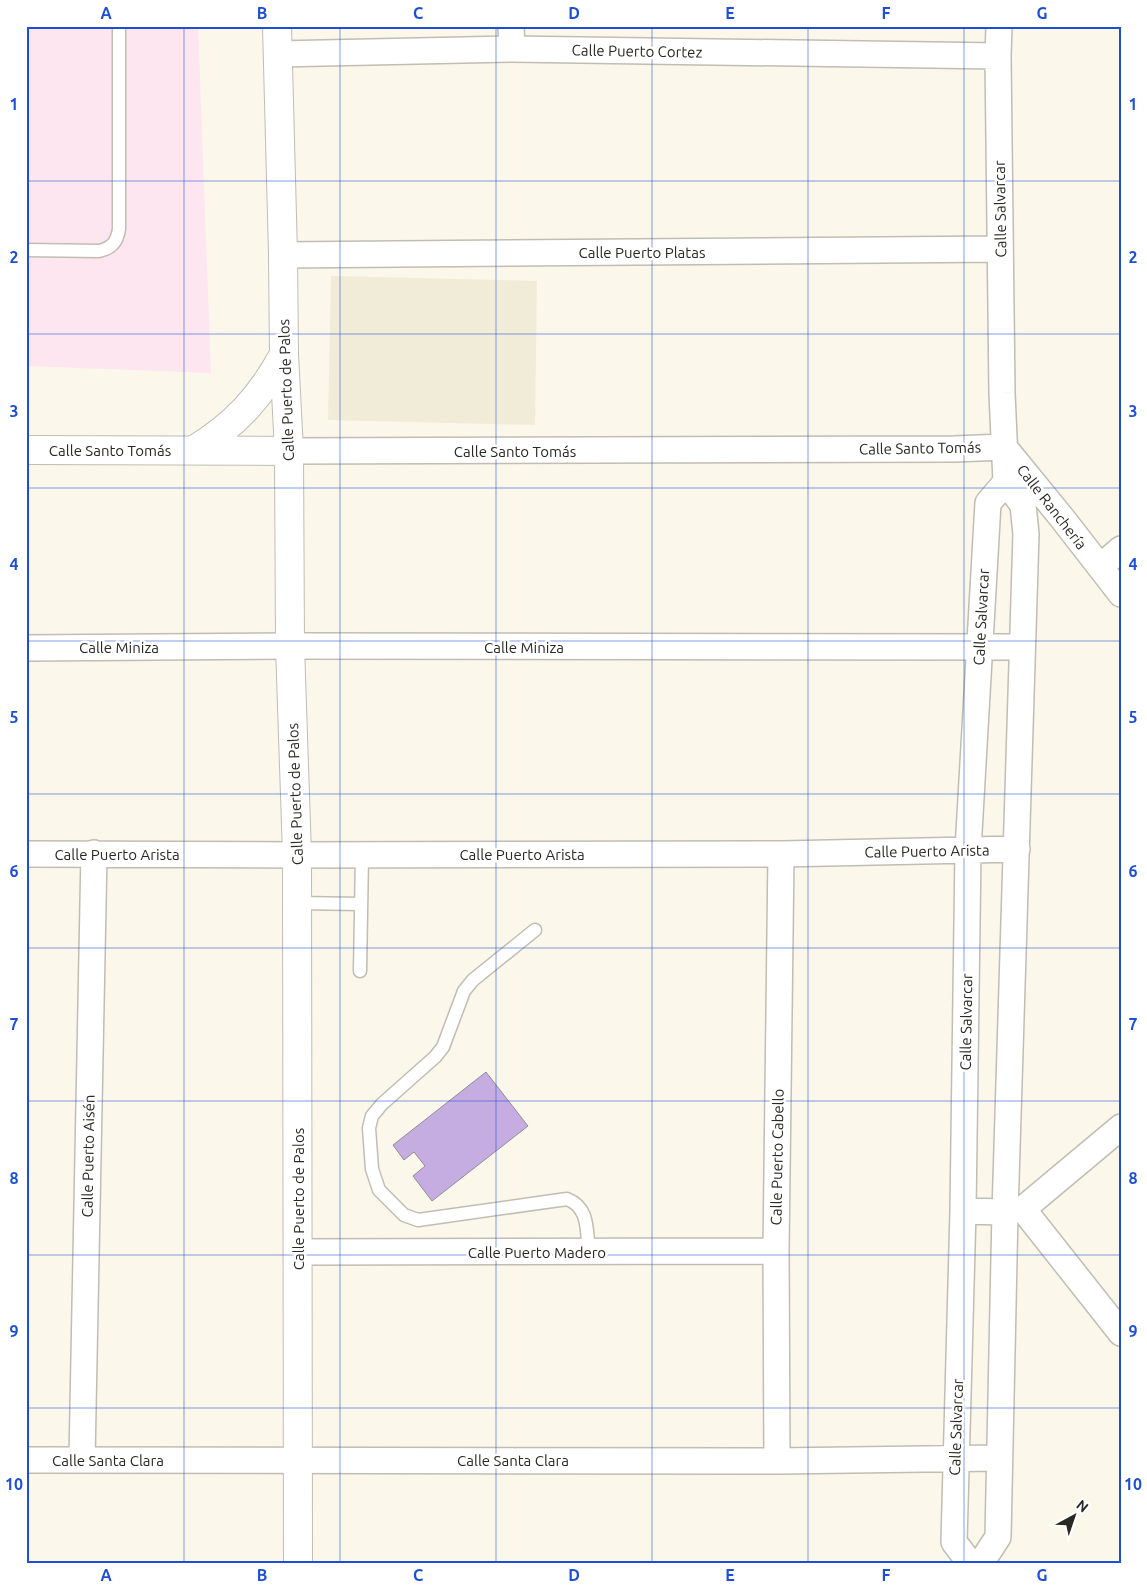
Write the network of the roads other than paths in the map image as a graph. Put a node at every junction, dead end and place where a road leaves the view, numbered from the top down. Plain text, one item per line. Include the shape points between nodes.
1 (119, 26) edge
2 (277, 26) edge
3 (1001, 28) edge
4 (512, 38) edge
5 (277, 54) junction
6 (998, 56) junction
7 (1000, 249) junction
8 (31, 250) edge
9 (283, 254) junction
10 (284, 354) junction
11 (1004, 447) junction
12 (26, 450) edge
13 (194, 450) junction
14 (289, 452) junction
15 (1006, 482) junction
16 (1121, 549) edge
17 (1100, 567) junction
18 (1121, 594) edge
19 (290, 646) junction
20 (1022, 647) junction
21 (26, 648) edge
22 (979, 648) junction
23 (1017, 849) junction
24 (968, 850) junction
25 (94, 853) junction
26 (26, 854) edge
27 (781, 854) junction
28 (297, 855) junction
29 (362, 855) junction
30 (297, 903) junction
31 (361, 904) junction
32 (535, 930) dead end
33 (360, 971) dead end
34 (1121, 1127) edge
35 (1014, 1210) junction
36 (963, 1211) junction
37 (776, 1251) junction
38 (298, 1252) junction
39 (589, 1252) junction
40 (1121, 1333) edge
41 (955, 1458) junction
42 (999, 1458) junction
43 (82, 1459) junction
44 (26, 1460) edge
45 (298, 1460) junction
46 (777, 1461) junction
47 (298, 1563) edge
48 (970, 1563) edge
49 (981, 1563) edge

1 - 8 lane via 118,238 108,249 99,251
2 - 5 street, Calle Puerto de Palos
3 - 6 street, Calle Salvarcar
4 - 5 street, Calle Puerto Cortez
4 - 6 street, Calle Puerto Cortez
5 - 9 street, Calle Puerto de Palos
6 - 7 street, Calle Salvarcar
7 - 9 street, Calle Puerto Platas
7 - 11 street, Calle Salvarcar
9 - 10 street, Calle Puerto de Palos
10 - 13 street via 274,374 246,409
10 - 14 street, Calle Puerto de Palos
11 - 14 street, Calle Santo Tomás
11 - 15 street, Calle Salvarcar
11 - 17 street, Calle Ranchería
12 - 13 street, Calle Santo Tomás
13 - 14 street, Calle Santo Tomás
14 - 19 street, Calle Puerto de Palos
15 - 20 street via 1023,505 1025,524
15 - 22 street, Calle Salvarcar via 988,503
16 - 17 street
17 - 18 street, Calle Ranchería
19 - 21 street, Calle Miniza
19 - 22 street, Calle Miniza
19 - 28 street, Calle Puerto de Palos
20 - 22 street, Calle Miniza
20 - 23 street
22 - 24 street, Calle Salvarcar
23 - 24 street, Calle Puerto Arista
23 - 35 street
24 - 27 street, Calle Puerto Arista
24 - 36 street, Calle Salvarcar
25 - 26 street, Calle Puerto Arista
25 - 28 street, Calle Puerto Arista
25 - 43 street, Calle Puerto Aisén
27 - 29 street, Calle Puerto Arista
27 - 37 street, Calle Puerto Cabello
28 - 29 street, Calle Puerto Arista
28 - 30 street, Calle Puerto de Palos
29 - 31 lane
30 - 31 lane
30 - 38 street, Calle Puerto de Palos
31 - 33 lane
32 - 39 lane via 473,980 464,991 443,1047 372,1116 369,1128 372,1169 379,1190 404,1215 418,1220 567,1199 584,1213
34 - 35 street
35 - 36 street
35 - 40 street
35 - 42 street
36 - 41 street, Calle Salvarcar
37 - 39 street, Calle Puerto Madero
37 - 46 street, Calle Puerto Cabello
38 - 39 street, Calle Puerto Madero
38 - 45 street, Calle Puerto de Palos
41 - 42 street, Calle Santa Clara
41 - 46 street, Calle Santa Clara
41 - 48 street, Calle Salvarcar via 954,1542
42 - 49 street via 998,1537
43 - 44 street, Calle Santa Clara
43 - 45 street, Calle Santa Clara
45 - 46 street, Calle Santa Clara
45 - 47 street, Calle Puerto de Palos

